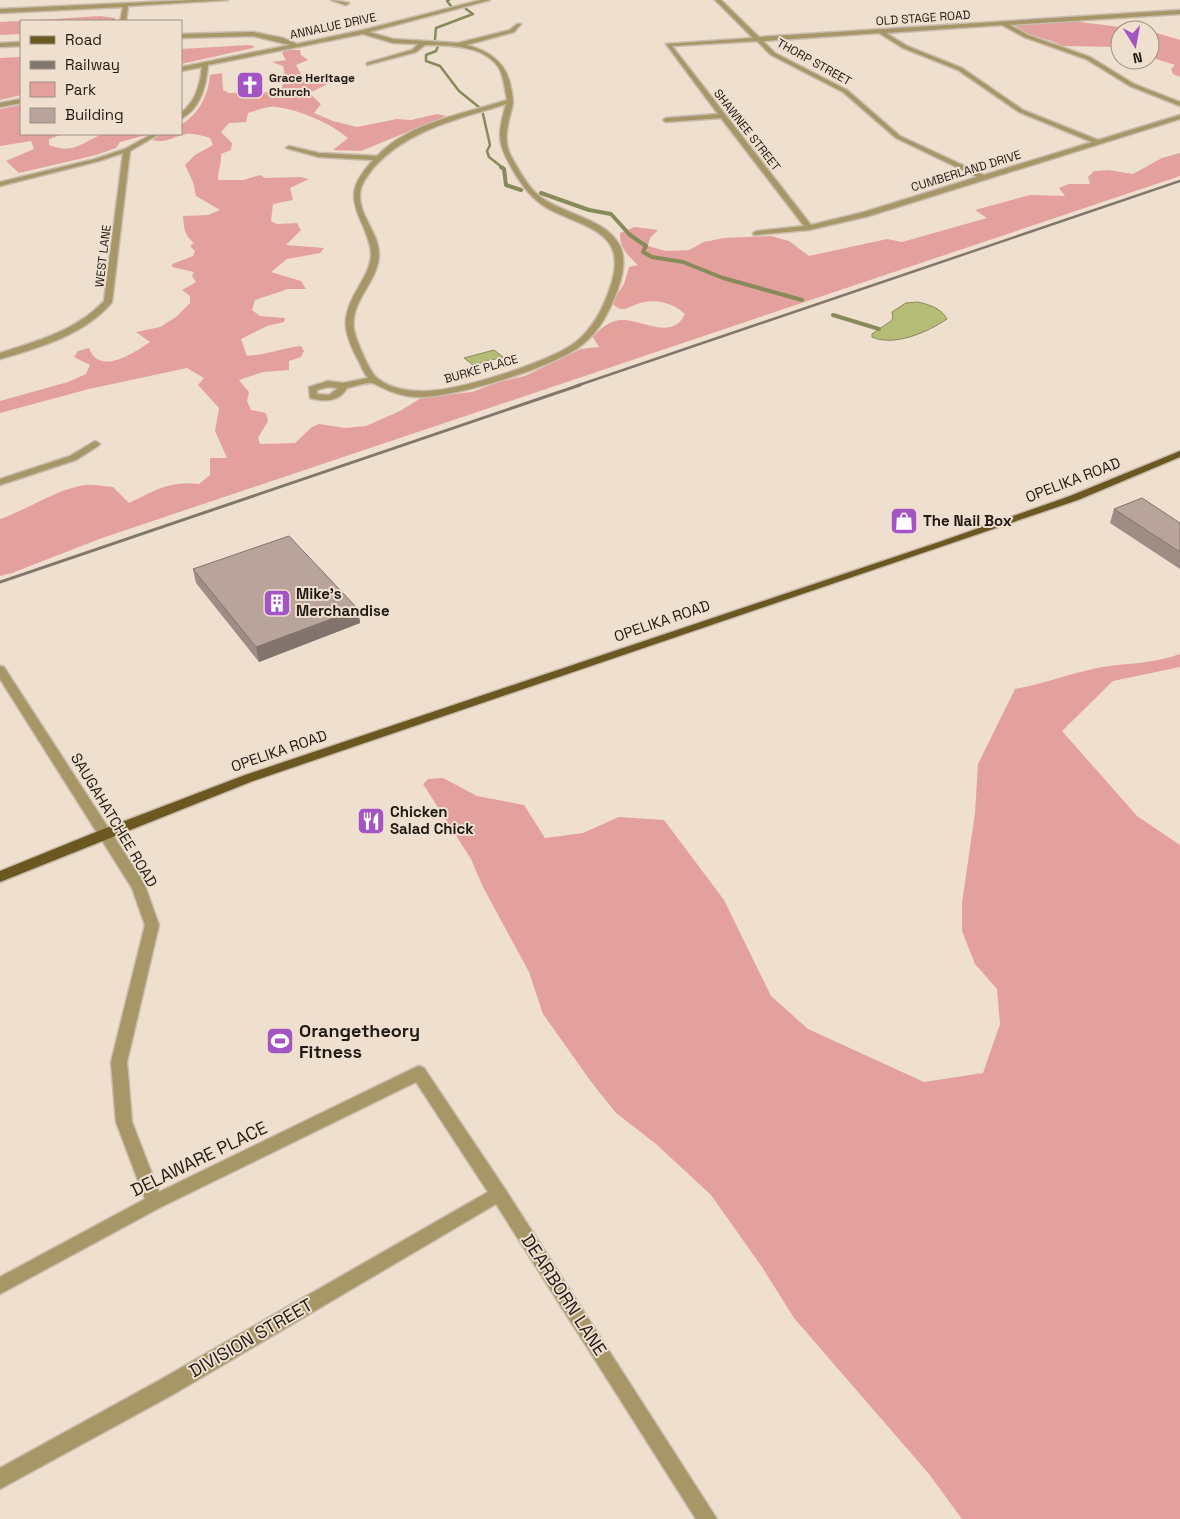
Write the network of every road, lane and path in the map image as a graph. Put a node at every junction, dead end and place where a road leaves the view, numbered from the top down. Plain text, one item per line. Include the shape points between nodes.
1 (225, 0) edge
2 (334, 0) edge
3 (487, 0) edge
4 (718, 0) edge
5 (346, 3) dead end
6 (126, 4) junction
7 (0, 11) edge
8 (1180, 12) edge
9 (123, 20) edge
10 (1001, 22) junction
11 (519, 25) dead end
12 (880, 31) junction
13 (363, 32) junction
14 (182, 36) edge
15 (756, 39) junction
16 (423, 43) junction
17 (20, 44) edge
18 (458, 44) junction
19 (295, 45) junction
20 (668, 45) joint
21 (0, 46) edge
22 (370, 64) dead end
23 (206, 65) junction
24 (182, 70) edge
25 (20, 101) edge
26 (510, 101) junction
27 (1180, 104) edge
28 (0, 105) edge
29 (182, 116) edge
30 (722, 116) junction
31 (1180, 117) edge
32 (666, 120) dead end
33 (154, 135) edge
34 (1097, 142) junction
35 (289, 148) dead end
36 (127, 150) junction
37 (376, 158) junction
38 (984, 178) junction
39 (2, 183) edge
40 (809, 228) junction
41 (757, 233) dead end
42 (0, 356) edge
43 (373, 380) junction
44 (343, 386) dead end
45 (95, 444) dead end
46 (1180, 454) edge
47 (0, 482) edge
48 (0, 670) edge
49 (106, 833) junction
50 (0, 877) edge
51 (418, 1073) joint
52 (499, 1194) junction
53 (155, 1202) junction
54 (0, 1286) edge
55 (0, 1479) edge
56 (700, 1517) edge

1 - 6 street
2 - 5 street
3 - 13 street, ANNALUE DRIVE
4 - 15 street, THORP STREET
6 - 7 street
6 - 9 street
8 - 10 street, OLD STAGE ROAD
10 - 12 street, OLD STAGE ROAD
10 - 27 street via 1026,36 1088,58 1132,85
11 - 18 street via 512,31
12 - 15 street, OLD STAGE ROAD
12 - 34 street via 905,47 960,69 1021,111
13 - 16 street, BURKE PLACE via 393,41
13 - 19 street, ANNALUE DRIVE
14 - 19 street via 255,34 279,38
15 - 20 street, OLD STAGE ROAD
15 - 38 street, THORP STREET via 784,61 845,91 898,137
16 - 18 street, BURKE PLACE
16 - 22 street via 414,51
17 - 21 street
18 - 26 street, BURKE PLACE via 498,63 507,83
19 - 23 street, ANNALUE DRIVE
20 - 30 street, SHAWNEE STREET
23 - 24 street, ANNALUE DRIVE
23 - 29 street via 199,99
25 - 28 street
26 - 37 street via 414,133
26 - 43 street, BURKE PLACE via 503,145 528,188 536,198 607,234 619,250 621,267 602,316 589,335 554,358 450,391 405,392
30 - 32 street
30 - 40 street, SHAWNEE STREET
31 - 34 street, CUMBERLAND DRIVE
33 - 36 street
34 - 38 street, CUMBERLAND DRIVE
35 - 37 street via 319,155
36 - 39 street
36 - 42 street, WEST LANE via 108,302 98,316 77,328
37 - 43 street via 359,182 356,196 374,246 375,258 349,320 355,346
38 - 40 street, CUMBERLAND DRIVE
40 - 41 street, CUMBERLAND DRIVE
43 - 44 street
45 - 47 street via 73,458
46 - 49 main road, OPELIKA ROAD via 1038,511 317,754
48 - 49 street, SAUGAHATCHEE ROAD
49 - 50 main road, OPELIKA ROAD
49 - 53 street, SAUGAHATCHEE ROAD via 139,887 152,924 119,1062 124,1122
51 - 52 street, DEARBORN LANE
51 - 53 street, DELAWARE PLACE
52 - 55 street, DIVISION STREET via 165,1388
52 - 56 street, DEARBORN LANE
53 - 54 street, DELAWARE PLACE

